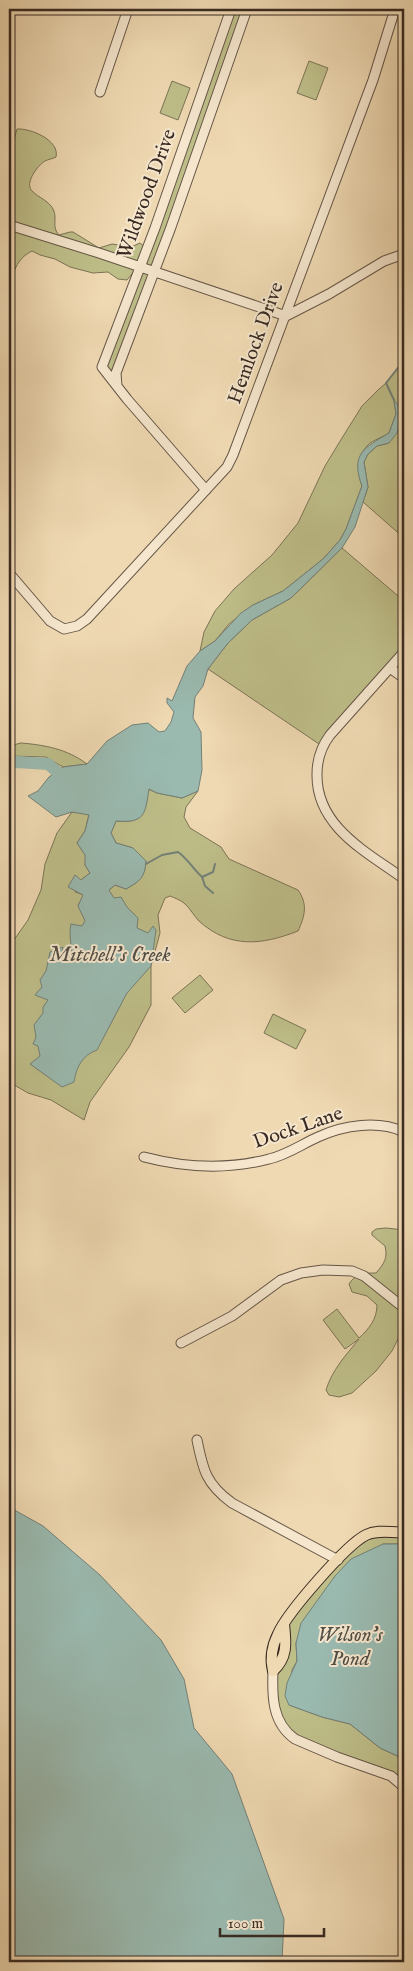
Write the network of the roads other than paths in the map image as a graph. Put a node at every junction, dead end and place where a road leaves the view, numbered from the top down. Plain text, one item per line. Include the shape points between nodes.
1 (128, 9) edge
2 (231, 9) edge
3 (247, 9) edge
4 (395, 9) edge
5 (100, 92) dead end
6 (9, 225) edge
7 (404, 254) edge
8 (140, 268) junction
9 (154, 273) junction
10 (286, 316) junction
11 (117, 386) junction
12 (206, 490) junction
13 (9, 573) edge
14 (404, 652) edge
15 (390, 668) junction
16 (404, 678) edge
17 (404, 879) edge
18 (404, 1132) edge
19 (144, 1156) dead end
20 (404, 1308) edge
21 (181, 1343) dead end
22 (197, 1440) dead end
23 (404, 1532) edge
24 (338, 1560) junction
25 (273, 1671) joint
26 (404, 1787) edge

1 - 5 street
2 - 8 street, Wildwood Drive
3 - 9 street, Wildwood Drive
4 - 10 street, Hemlock Drive via 371,85
6 - 8 street
7 - 10 street via 384,261
8 - 9 street
8 - 11 street, Wildwood Drive via 102,367
9 - 10 street
9 - 11 street, Wildwood Drive via 116,373
10 - 12 street, Hemlock Drive via 233,455
11 - 12 street, Wildwood Drive
12 - 13 street, Hemlock Drive via 86,619 70,628 62,628 50,621
14 - 15 street
15 - 16 street
15 - 17 street via 321,747 316,785 321,805 333,824
18 - 19 street, Dock Lane via 385,1126 354,1127 319,1136 272,1159 230,1165 189,1166
20 - 21 street via 364,1276 352,1271 308,1272 281,1280 232,1316
22 - 24 street via 206,1476 219,1493
23 - 24 main road via 367,1535 352,1544
24 - 25 main road via 294,1609 278,1633 271,1664
25 - 26 street via 275,1711 288,1735 391,1776

